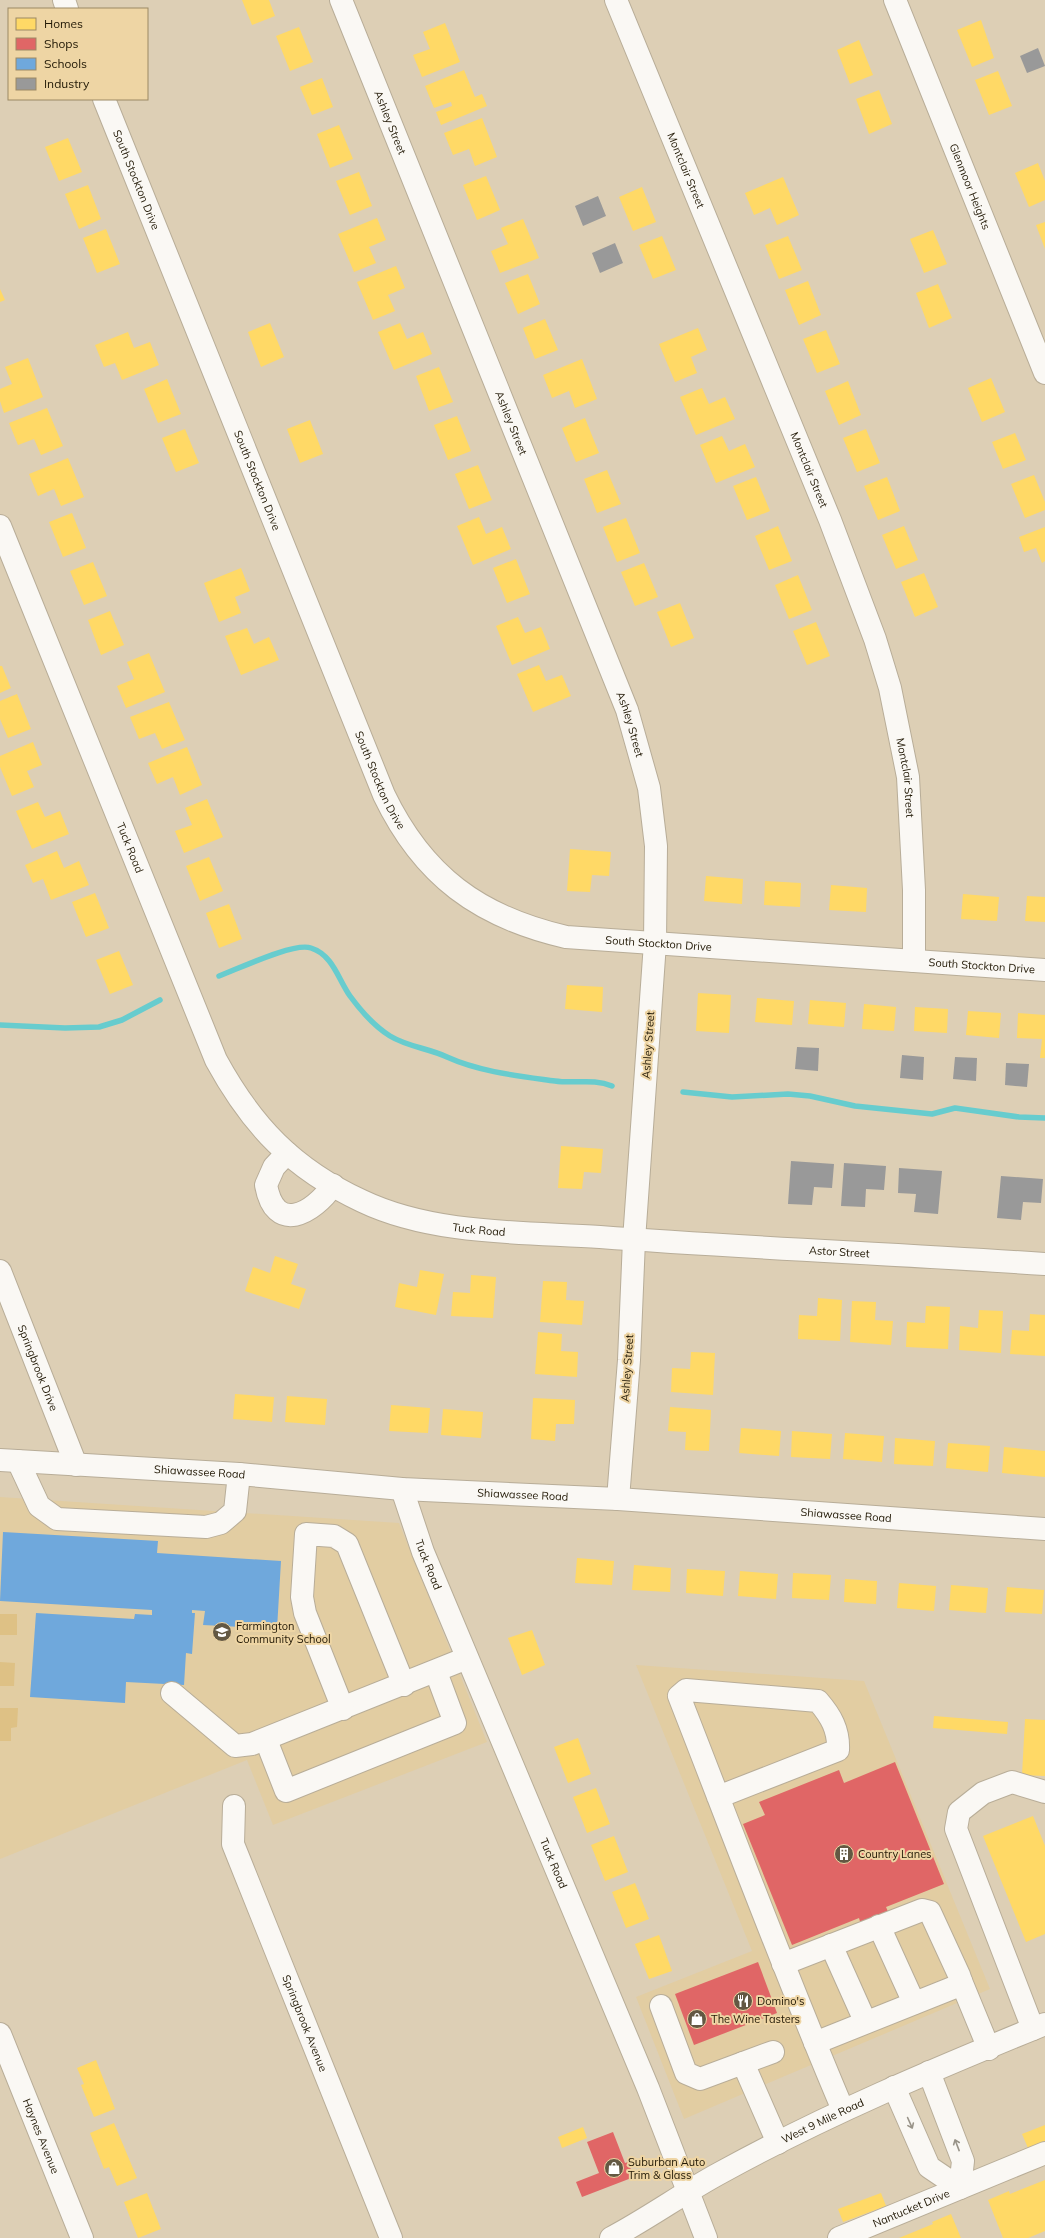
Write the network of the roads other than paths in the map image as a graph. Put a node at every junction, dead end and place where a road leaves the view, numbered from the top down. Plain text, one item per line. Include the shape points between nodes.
1 (341, 0) edge
2 (616, 0) edge
3 (895, 0) edge
4 (104, 100) edge
5 (1045, 373) edge
6 (0, 526) edge
7 (655, 943) junction
8 (914, 961) junction
9 (1045, 970) edge
10 (286, 1153) junction
11 (333, 1185) junction
12 (634, 1240) junction
13 (1045, 1264) edge
14 (0, 1271) edge
15 (9, 1460) edge
16 (76, 1465) junction
17 (239, 1474) junction
18 (402, 1489) junction
19 (618, 1499) junction
20 (1045, 1529) edge
21 (467, 1658) junction
22 (436, 1672) junction
23 (404, 1685) junction
24 (172, 1693) dead end
25 (343, 1709) junction
26 (266, 1740) junction
27 (1045, 1792) edge
28 (718, 1797) junction
29 (234, 1806) dead end
30 (878, 1926) junction
31 (831, 1945) junction
32 (783, 1964) junction
33 (961, 1981) junction
34 (914, 2003) junction
35 (661, 2006) dead end
36 (865, 2021) junction
37 (1039, 2027) edge
38 (0, 2034) edge
39 (815, 2043) junction
40 (989, 2049) junction
41 (773, 2052) dead end
42 (743, 2063) junction
43 (929, 2072) junction
44 (894, 2087) junction
45 (843, 2110) junction
46 (778, 2143) junction
47 (1045, 2153) edge
48 (960, 2188) junction
49 (688, 2193) junction
50 (82, 2238) edge
51 (391, 2238) edge
52 (611, 2238) edge
53 (706, 2238) edge
54 (839, 2238) edge

1 - 7 street, Ashley Street via 627,710 649,788 654,820
2 - 8 street, Montclair Street via 830,520 875,640 890,688 908,777 914,882
3 - 5 street, Glenmoor Heights
4 - 7 street, South Stockton Drive via 384,795 404,832 414,847 441,876 492,913 526,927 566,937
6 - 10 street, Tuck Road via 210,1046 232,1090 252,1118
7 - 8 street, South Stockton Drive
7 - 12 street, Ashley Street
8 - 9 street, South Stockton Drive
10 - 11 street, Tuck Road via 316,1176
10 - 11 street via 274,1167 266,1185 273,1205 281,1212 295,1216 307,1212 324,1198
11 - 12 street, Tuck Road via 361,1201 394,1214 431,1223
12 - 13 street, Astor Street
12 - 19 street, Ashley Street via 629,1360
14 - 16 street, Springbrook Drive
15 - 16 street, Shiawassee Road
15 - 17 street via 39,1506 57,1519 206,1526 221,1523 235,1511
16 - 17 street, Shiawassee Road
17 - 18 street, Shiawassee Road
18 - 19 street, Shiawassee Road
18 - 21 street, Tuck Road via 423,1552
19 - 20 street, Shiawassee Road
21 - 22 street
21 - 49 street, Tuck Road via 648,2088
22 - 23 street
22 - 26 street via 455,1723 286,1791
23 - 25 street
23 - 25 street via 347,1544 334,1536 306,1534 302,1597 304,1613
24 - 26 street via 236,1746
25 - 26 street
27 - 37 street via 1012,1782 983,1793 960,1812 956,1829
28 - 28 street via 679,1696 686,1690 818,1701 830,1715 838,1737 838,1750
28 - 32 street
29 - 51 street, Springbrook Avenue via 232,1844
30 - 31 street
30 - 33 street via 914,1912 930,1912
30 - 34 street
31 - 32 street
31 - 36 street
32 - 39 street
33 - 34 street via 955,1987
33 - 40 street
34 - 36 street
35 - 42 street via 686,2073 700,2079
36 - 39 street
37 - 40 street, West 9 Mile Road
38 - 50 street, Haynes Avenue
39 - 45 street
40 - 43 street, West 9 Mile Road
41 - 42 street
42 - 46 street
43 - 44 street, West 9 Mile Road
48 -> 43 street, Nantucket Drive via 963,2161
44 - 45 street, West 9 Mile Road
44 -> 48 street, Nantucket Drive via 929,2167
45 - 46 street, West 9 Mile Road
46 - 49 street, West 9 Mile Road
47 - 48 street, Nantucket Drive
48 - 54 street, Nantucket Drive
49 - 52 street, West 9 Mile Road
49 - 53 street, Tuck Road

